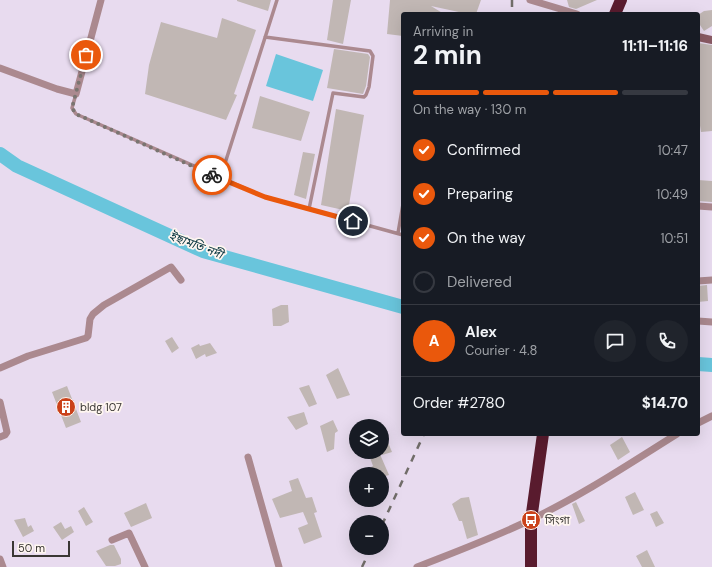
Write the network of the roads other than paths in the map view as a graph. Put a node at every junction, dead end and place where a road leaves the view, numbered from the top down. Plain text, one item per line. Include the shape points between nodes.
1 (101, 0) edge
2 (277, 0) edge
3 (530, 0) edge
4 (621, 0) edge
5 (570, 12) edge
6 (616, 12) edge
7 (265, 37) junction
8 (700, 37) edge
9 (712, 40) edge
10 (0, 68) edge
11 (76, 94) junction
12 (220, 178) junction
13 (700, 206) edge
14 (712, 207) edge
15 (309, 209) junction
16 (401, 216) edge
17 (398, 233) junction
18 (401, 234) edge
19 (181, 280) dead end
20 (712, 280) edge
21 (700, 281) edge
22 (700, 321) edge
23 (712, 322) edge
24 (0, 368) edge
25 (0, 402) edge
26 (712, 416) edge
27 (700, 422) edge
28 (543, 436) edge
29 (674, 436) edge
30 (0, 437) edge
31 (248, 457) dead end
32 (531, 520) junction
33 (112, 540) dead end
34 (0, 559) edge
35 (2, 567) edge
36 (145, 567) edge
37 (279, 567) edge
38 (418, 567) edge
39 (531, 567) edge

1 - 11 street
2 - 7 lane
3 - 5 street
4 - 6 highway
7 - 12 lane
7 - 15 lane via 370,51 373,56 370,87 366,96 333,93
8 - 9 main road
10 - 11 street
11 - 12 lane via 72,108 76,114
12 - 15 lane via 265,197
13 - 14 street
15 - 17 lane
16 - 17 lane
17 - 18 lane
19 - 24 street via 171,267 104,305 93,314 86,338 28,356
20 - 21 street
22 - 23 street
25 - 30 street via 7,432
26 - 27 street
28 - 32 highway
29 - 32 street
31 - 37 street
32 - 38 street
32 - 39 highway
33 - 36 street via 129,533
34 - 35 street

